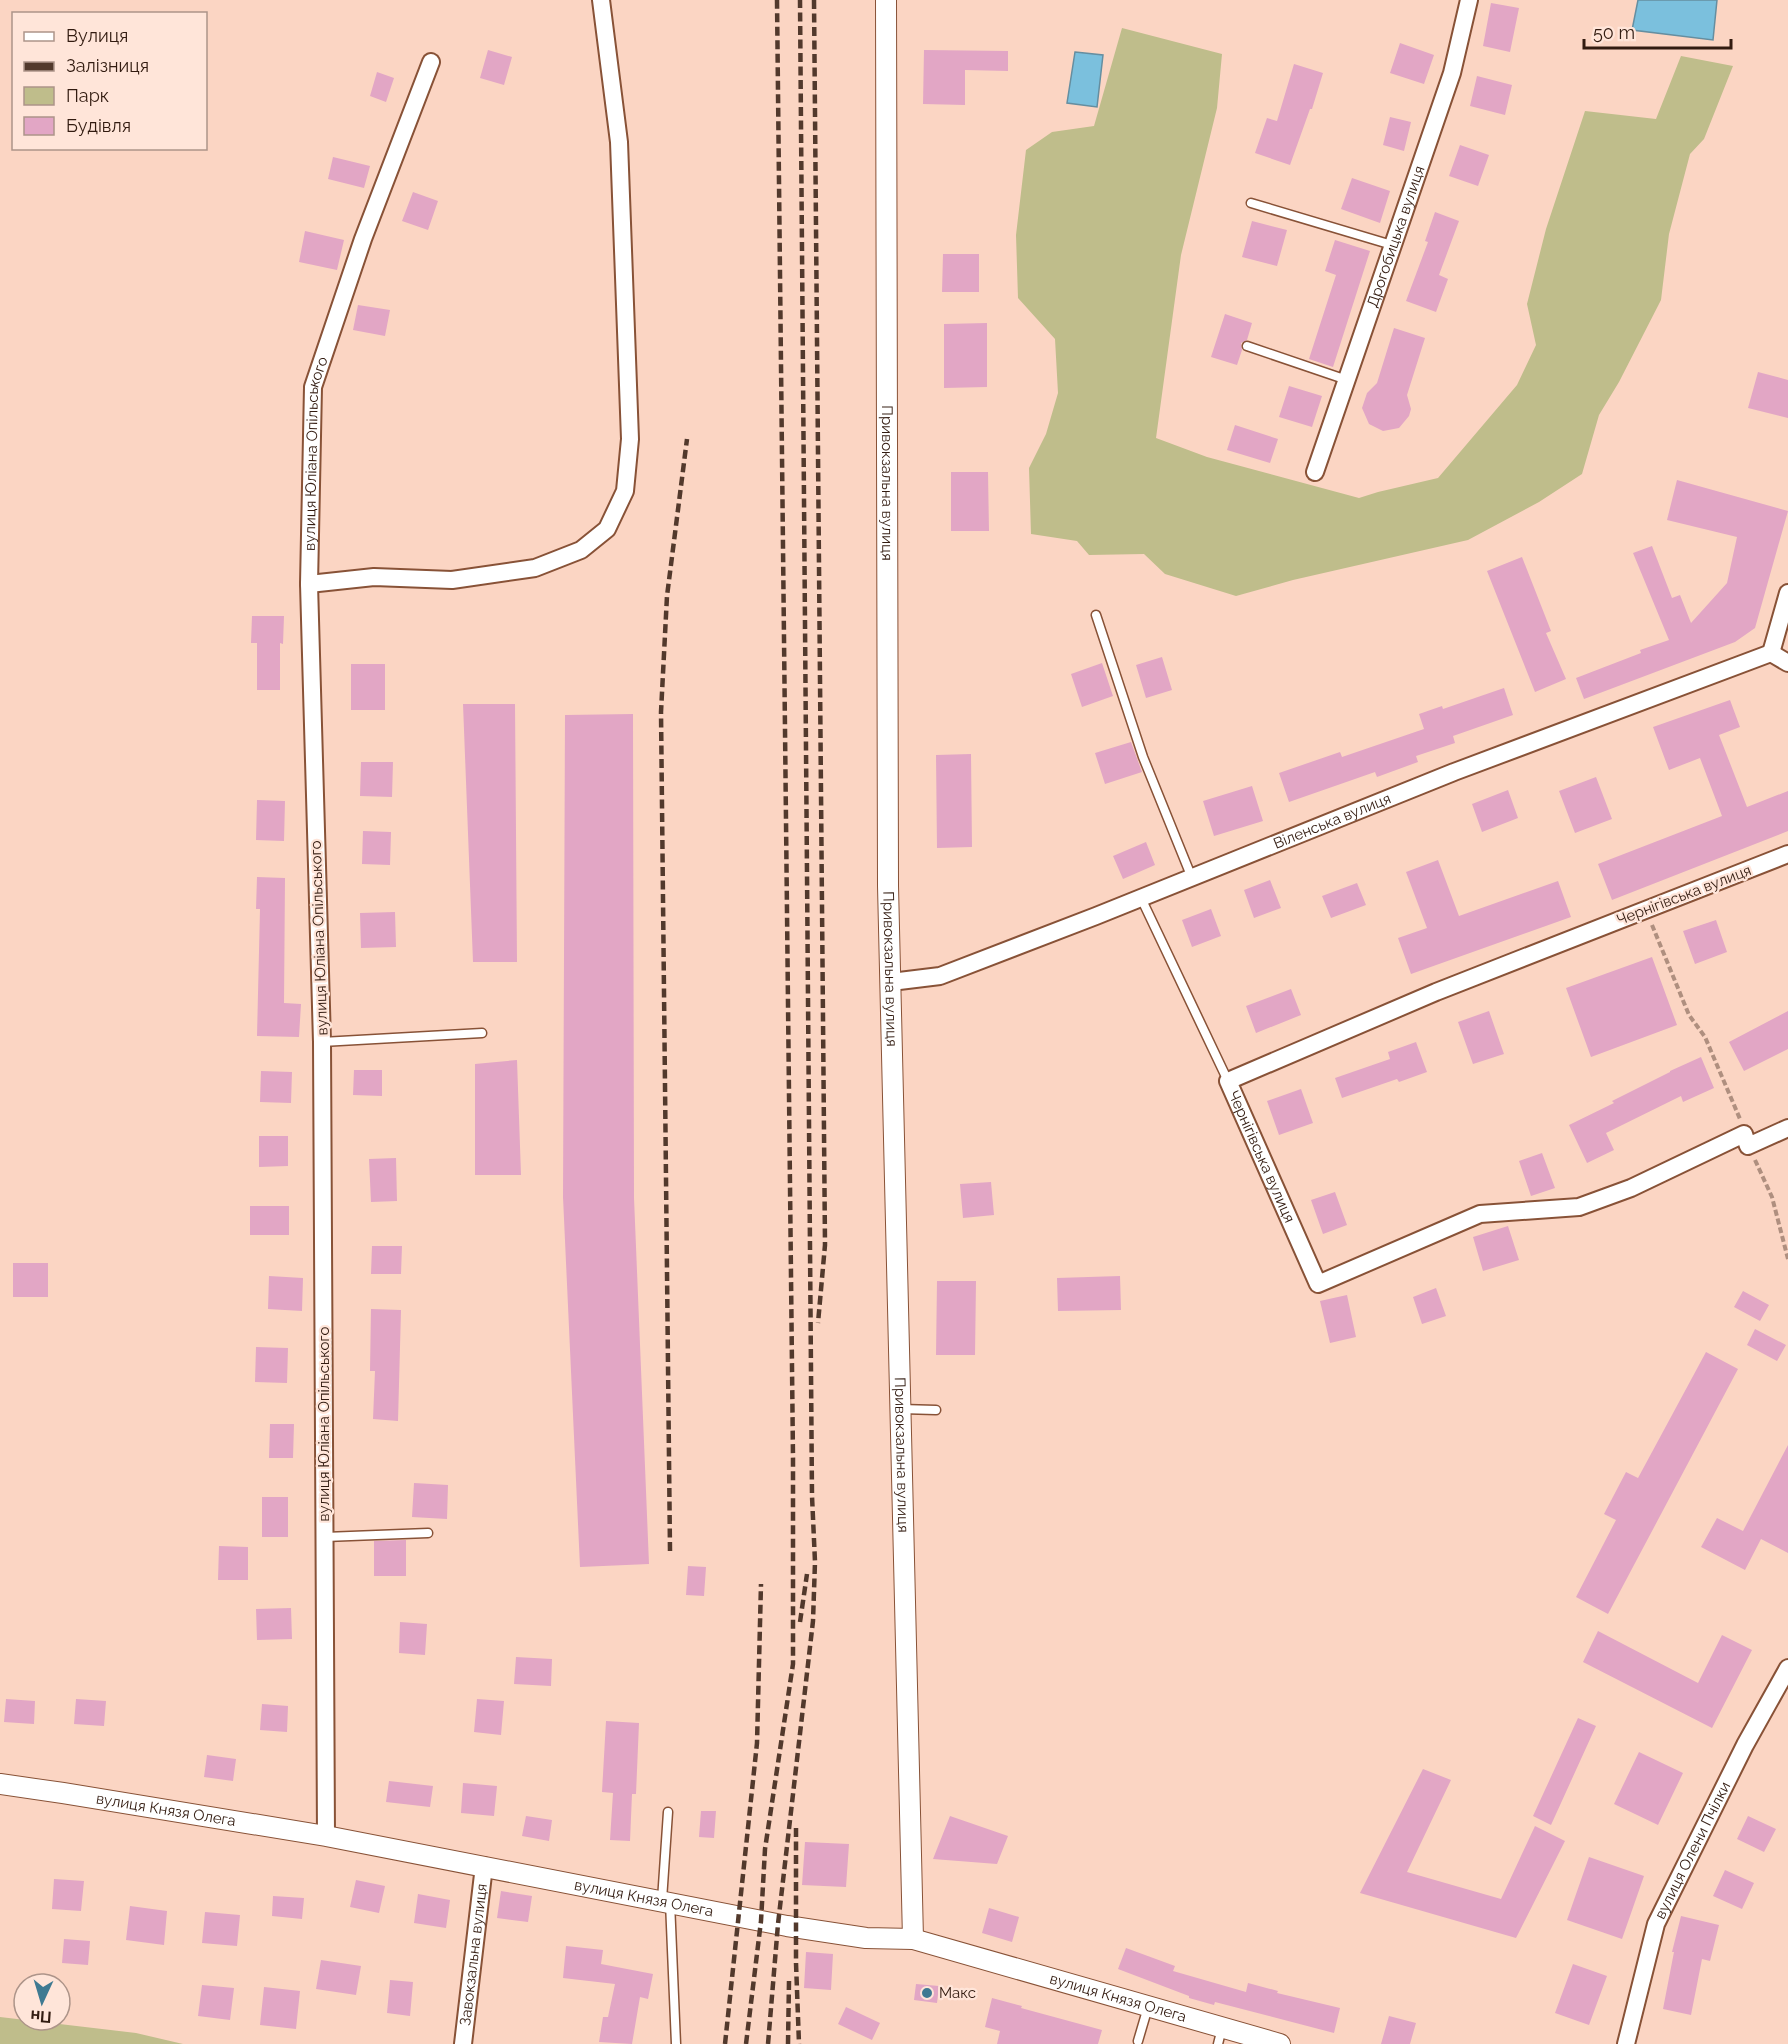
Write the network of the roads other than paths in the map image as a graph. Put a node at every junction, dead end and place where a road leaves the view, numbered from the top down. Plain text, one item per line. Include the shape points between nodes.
1 (601, 0) edge
2 (886, 0) edge
3 (1469, 0) edge
4 (431, 62) dead end
5 (1251, 203) dead end
6 (1392, 245) junction
7 (1247, 346) dead end
8 (1347, 380) junction
9 (1315, 472) dead end
10 (309, 584) junction
11 (1788, 592) edge
12 (1096, 615) dead end
13 (1771, 653) junction
14 (1788, 663) edge
15 (1788, 854) edge
16 (1192, 878) junction
17 (1141, 898) junction
18 (891, 982) junction
19 (482, 1034) dead end
20 (322, 1042) junction
21 (1228, 1081) junction
22 (1788, 1128) edge
23 (901, 1409) junction
24 (936, 1410) dead end
25 (428, 1533) dead end
26 (325, 1538) junction
27 (1788, 1668) edge
28 (0, 1784) edge
29 (668, 1812) dead end
30 (326, 1836) junction
31 (484, 1866) junction
32 (666, 1901) junction
33 (913, 1939) junction
34 (1148, 2007) junction
35 (1220, 2036) edge
36 (1138, 2041) dead end
37 (463, 2044) edge
38 (676, 2044) edge
39 (1280, 2044) edge
40 (1626, 2044) edge

1 - 10 street via 619,142 630,439 626,491 607,529 581,550 535,568 452,580 374,577
2 - 18 street, Привокзальна вулиця
3 - 6 street, Дрогобицька вулиця via 1452,73
4 - 10 street, вулиця Юліана Опільського via 363,239 313,387
5 - 6 lane
6 - 8 street, Дрогобицька вулиця
7 - 8 lane
8 - 9 street, Дрогобицька вулиця
10 - 20 street, вулиця Юліана Опільського
11 - 13 street
12 - 16 lane via 1143,757
13 - 14 street
13 - 16 street, Віленська вулиця via 1454,772
15 - 21 street, Чернігівська вулиця via 1436,992
16 - 17 street, Віленська вулиця
17 - 18 street, Віленська вулиця via 940,976
17 - 21 lane
18 - 23 street, Привокзальна вулиця
19 - 20 lane
20 - 26 street, вулиця Юліана Опільського
21 - 22 street, Чернігівська вулиця via 1317,1284 1480,1214 1579,1207 1746,1140
23 - 24 lane
23 - 33 street, Привокзальна вулиця
25 - 26 lane
26 - 30 street, вулиця Юліана Опільського
27 - 40 street, вулиця Олени Пчілки via 1656,1924
28 - 30 street, вулиця Князя Олега
29 - 32 lane
30 - 31 street, вулиця Князя Олега
31 - 32 street, вулиця Князя Олега
31 - 37 street, Завокзальна вулиця
32 - 33 street, вулиця Князя Олега via 866,1938
32 - 38 lane
33 - 34 street, вулиця Князя Олега
34 - 35 street, вулиця Князя Олега
34 - 36 lane
35 - 39 street, вулиця Князя Олега

